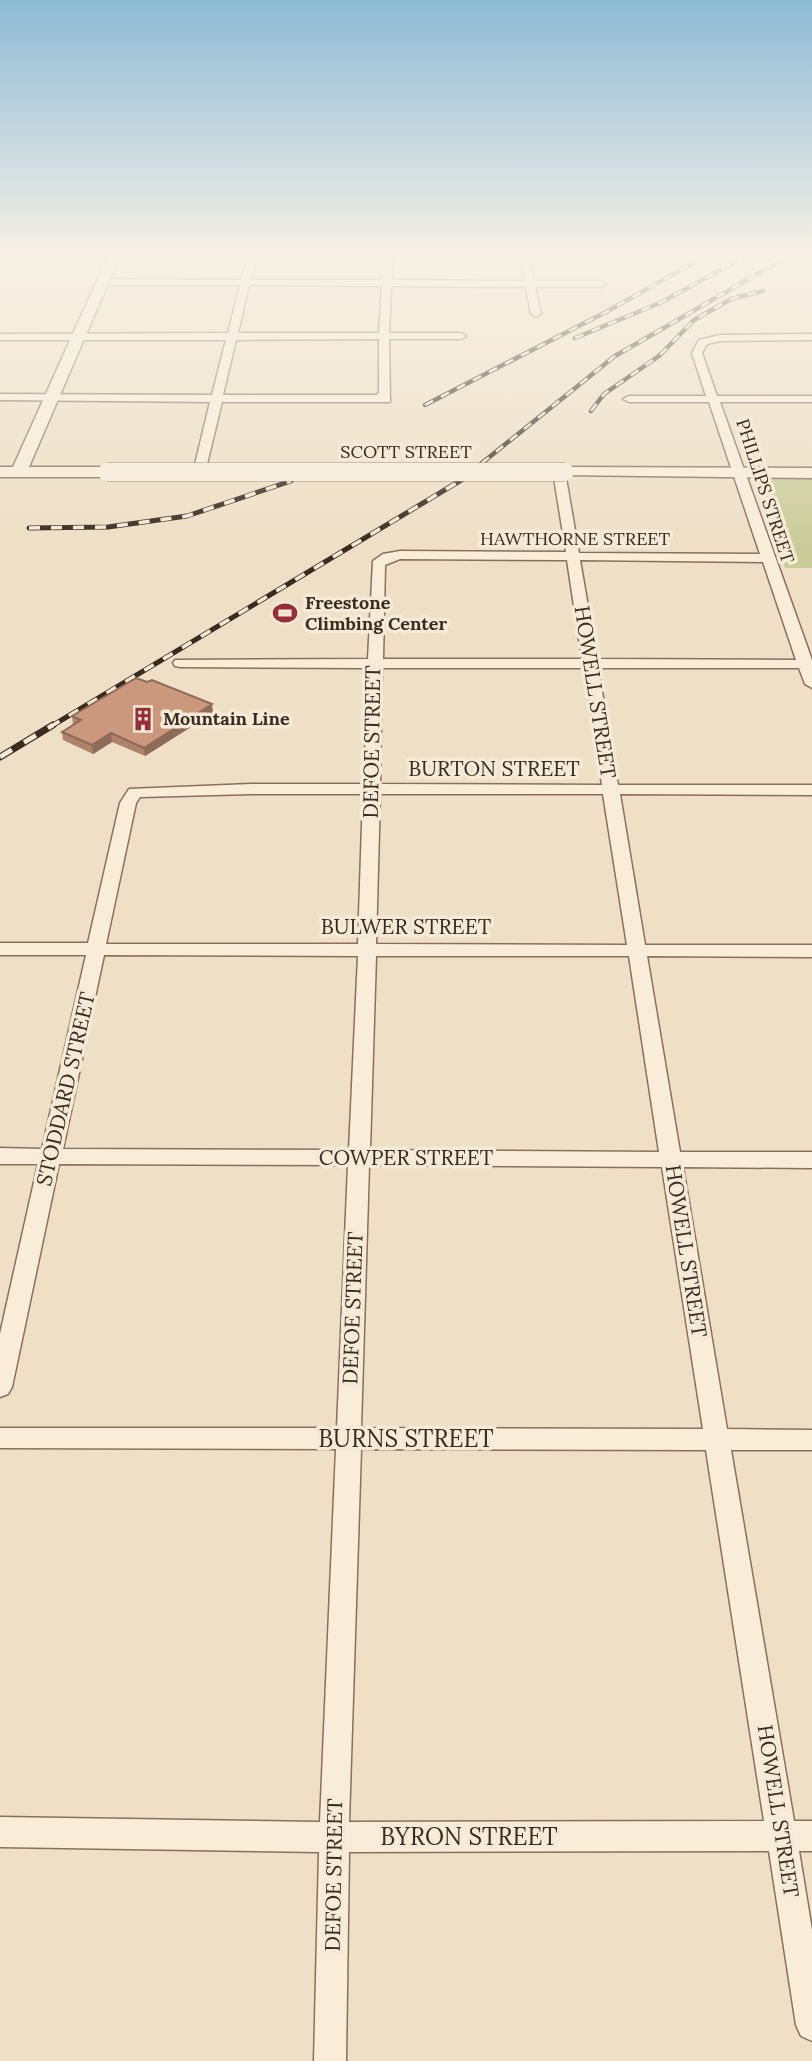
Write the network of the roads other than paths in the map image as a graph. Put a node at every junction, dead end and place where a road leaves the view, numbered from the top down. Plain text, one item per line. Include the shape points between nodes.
1 (71, 354) edge
2 (229, 354) edge
3 (385, 354) edge
4 (699, 354) edge
5 (0, 397) edge
6 (50, 398) junction
7 (218, 399) junction
8 (629, 399) dead end
9 (714, 399) junction
10 (812, 399) edge
11 (201, 464) dead end
12 (0, 472) edge
13 (19, 472) junction
14 (739, 473) junction
15 (812, 473) edge
16 (563, 475) junction
17 (574, 557) junction
18 (766, 558) junction
19 (384, 559) joint
20 (374, 662) junction
21 (180, 663) dead end
22 (592, 663) junction
23 (808, 664) edge
24 (812, 684) edge
25 (611, 789) junction
26 (372, 790) junction
27 (812, 790) edge
28 (135, 792) joint
29 (0, 949) edge
30 (97, 949) junction
31 (367, 949) junction
32 (636, 951) junction
33 (812, 951) edge
34 (0, 1156) edge
35 (51, 1157) junction
36 (671, 1158) junction
37 (358, 1159) junction
38 (812, 1160) edge
39 (0, 1387) edge
40 (0, 1438) edge
41 (348, 1440) junction
42 (718, 1440) junction
43 (812, 1440) edge
44 (0, 1832) edge
45 (812, 1836) edge
46 (334, 1837) junction
47 (782, 1837) junction
48 (812, 2025) edge
49 (330, 2061) edge

1 - 6 street
2 - 7 street
3 - 7 street via 383,399
4 - 9 street, PHILLIPS STREET
5 - 6 street
6 - 7 street
6 - 13 street
7 - 11 street
8 - 9 street
9 - 10 street
9 - 14 street, PHILLIPS STREET
12 - 13 street, SCOTT STREET
13 - 16 street, SCOTT STREET, bridge
14 - 15 street, SCOTT STREET
14 - 16 street, SCOTT STREET
14 - 18 street, PHILLIPS STREET
16 - 17 street, HOWELL STREET
17 - 18 street, HAWTHORNE STREET
17 - 19 street, HAWTHORNE STREET via 400,555
17 - 22 street, HOWELL STREET
18 - 23 street, PHILLIPS STREET
19 - 20 street, DEFOE STREET via 377,568
20 - 21 street
20 - 22 street
20 - 26 street, DEFOE STREET
22 - 23 street
22 - 25 street, HOWELL STREET
23 - 24 street, PHILLIPS STREET
25 - 26 street, BURTON STREET
25 - 27 street, BURTON STREET
25 - 32 street, HOWELL STREET
26 - 28 street, BURTON STREET
26 - 31 street, DEFOE STREET
28 - 30 street, STODDARD STREET via 128,803
29 - 30 street, BULWER STREET
30 - 31 street, BULWER STREET
30 - 35 street, STODDARD STREET
31 - 32 street, BULWER STREET
31 - 37 street, DEFOE STREET
32 - 33 street, BULWER STREET
32 - 36 street, HOWELL STREET
34 - 35 street, COWPER STREET
35 - 37 street, COWPER STREET
35 - 39 street, STODDARD STREET
36 - 37 street, COWPER STREET
36 - 38 street, COWPER STREET
36 - 42 street, HOWELL STREET
37 - 41 street, DEFOE STREET
40 - 41 street, BURNS STREET
41 - 42 street, BURNS STREET
41 - 46 street, DEFOE STREET
42 - 43 street, BURNS STREET
42 - 47 street, HOWELL STREET
44 - 46 street, BYRON STREET
45 - 47 street, BYRON STREET
46 - 47 street, BYRON STREET
46 - 49 street, DEFOE STREET
47 - 48 street, HOWELL STREET

